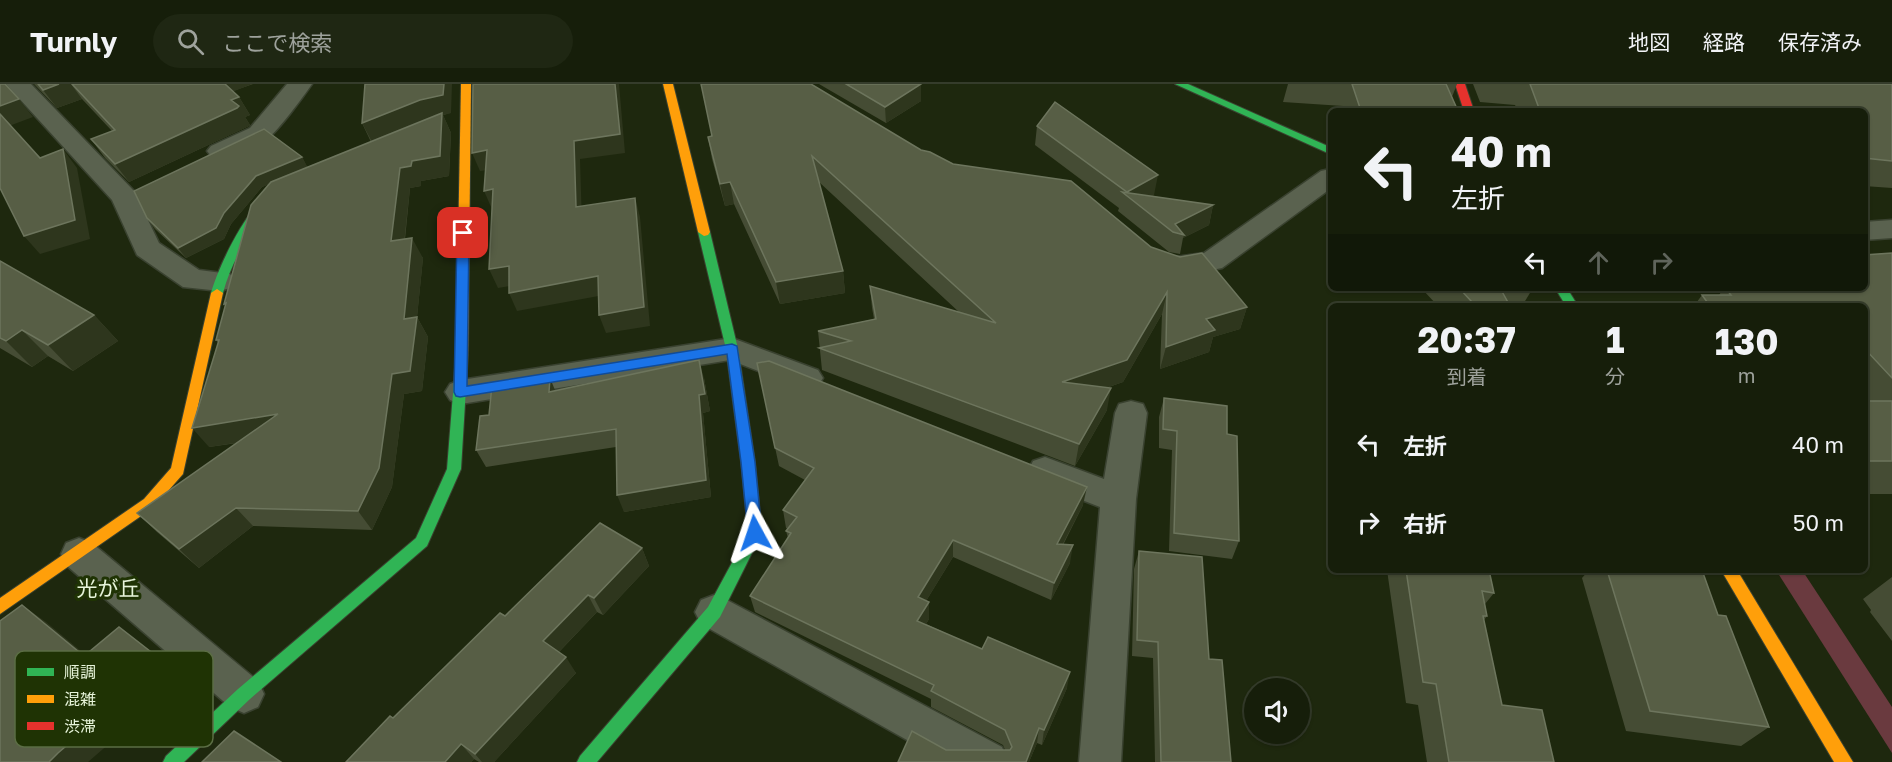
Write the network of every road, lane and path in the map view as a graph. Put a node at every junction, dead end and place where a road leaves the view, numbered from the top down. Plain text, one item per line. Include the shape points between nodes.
1 (18, 84) edge
2 (466, 84) edge
3 (668, 84) edge
4 (1180, 84) edge
5 (1460, 84) edge
6 (288, 88) edge
7 (1468, 108) edge
8 (465, 119) junction
9 (447, 123) dead end
10 (1328, 150) edge
11 (196, 163) edge
12 (1328, 178) edge
13 (284, 190) edge
14 (1892, 229) edge
15 (1868, 231) edge
16 (1149, 254) edge
17 (220, 281) junction
18 (732, 349) junction
19 (832, 388) edge
20 (460, 392) junction
21 (1131, 413) dead end
22 (1019, 461) edge
23 (1118, 499) junction
24 (79, 554) junction
25 (1732, 573) edge
26 (0, 607) edge
27 (714, 612) junction
28 (193, 651) edge
29 (213, 668) edge
30 (244, 694) junction
31 (213, 723) edge
32 (188, 747) edge
33 (172, 762) edge
34 (586, 762) edge
35 (987, 762) edge
36 (1100, 762) edge
37 (1844, 762) edge

1 - 17 street via 134,192 147,248 194,279
2 - 8 street
3 - 18 street
4 - 10 street
5 - 7 street
6 - 11 street via 259,133
8 - 9 street
8 - 20 street
12 - 16 street via 1212,261 1176,267
13 - 17 street via 273,194 247,225
14 - 15 street
17 - 24 street via 177,470 148,503
18 - 19 street
18 - 20 street
18 - 27 street via 755,533
20 - 30 street via 454,470 422,542
21 - 23 street
22 - 23 street
23 - 36 street
24 - 26 street
24 - 28 street
25 - 37 street
27 - 34 street
27 - 35 street
29 - 30 street
30 - 31 street
32 - 33 street

